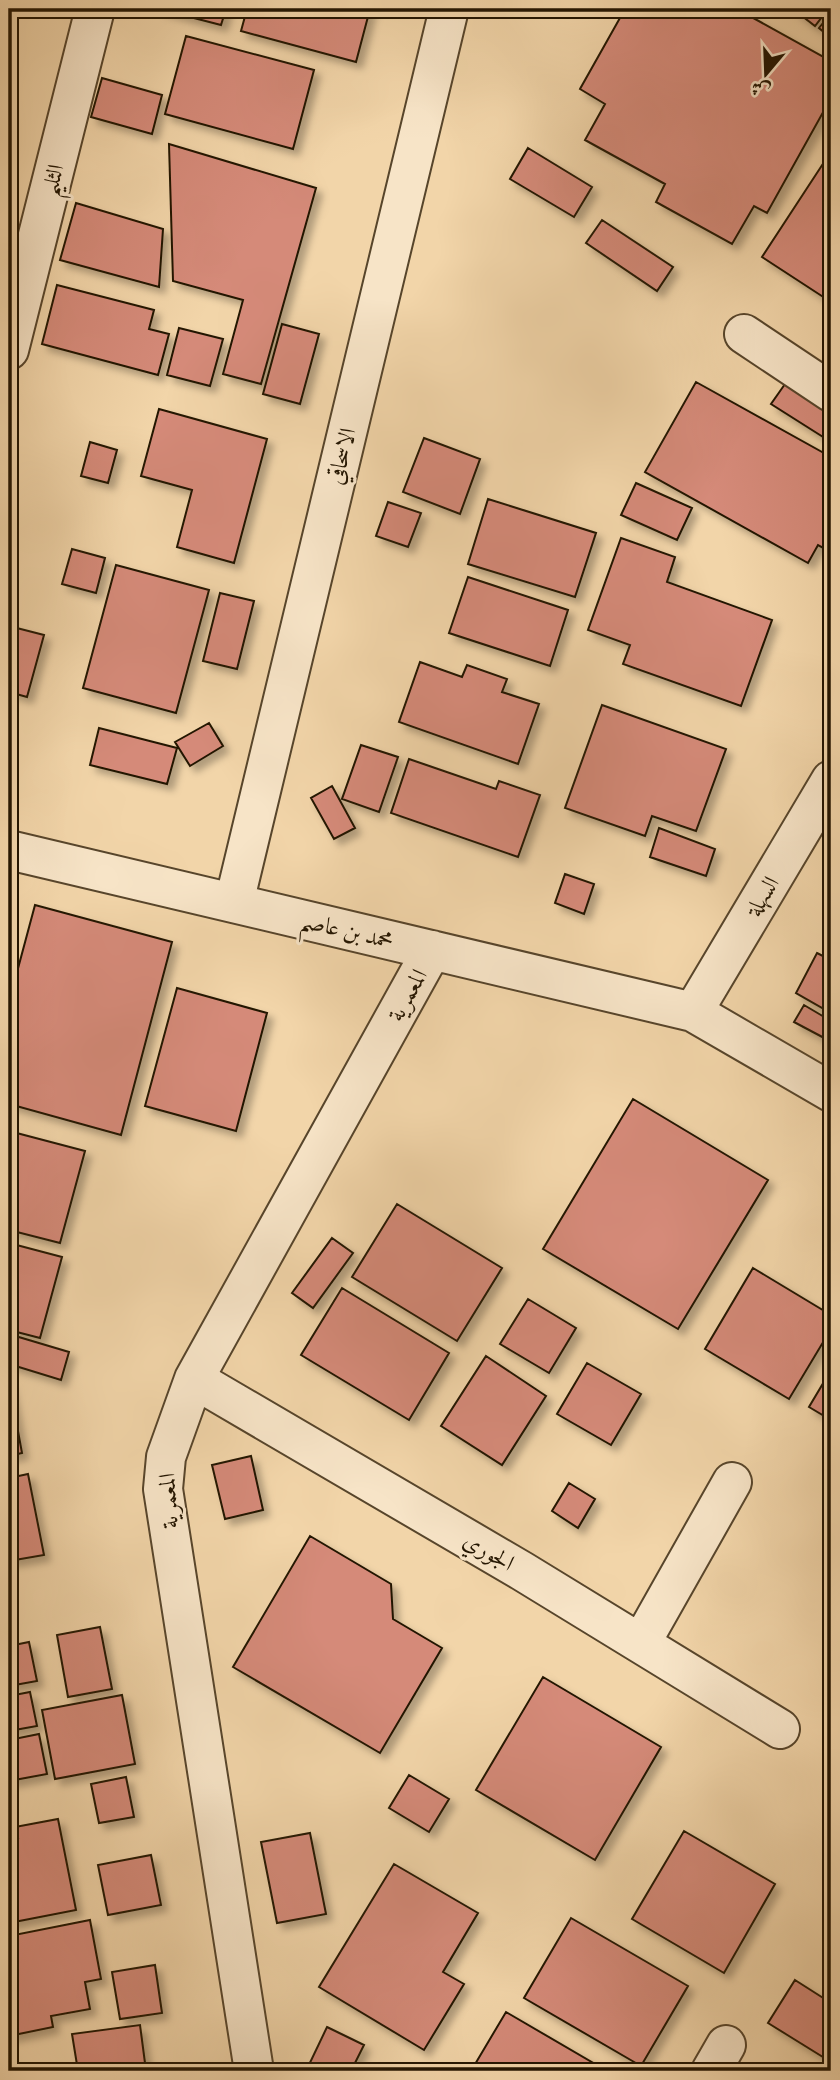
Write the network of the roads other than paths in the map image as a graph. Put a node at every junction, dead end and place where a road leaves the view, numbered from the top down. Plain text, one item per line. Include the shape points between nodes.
1 (95, 9) edge
2 (449, 9) edge
3 (744, 334) dead end
4 (9, 350) edge
5 (831, 392) edge
6 (831, 780) edge
7 (9, 849) edge
8 (234, 903) junction
9 (432, 950) junction
10 (693, 1012) junction
11 (831, 1091) edge
12 (194, 1378) junction
13 (732, 1482) dead end
14 (641, 1643) junction
15 (780, 1729) dead end
16 (254, 2071) edge

1 - 4 street, الثليم
2 - 8 street, الاسحاقي
3 - 5 street
6 - 10 street, السهلة
7 - 8 street, محمد بن عاصم
8 - 9 street, محمد بن عاصم
9 - 10 street, محمد بن عاصم
9 - 12 street, المعمرية
10 - 11 street, محمد بن عاصم
12 - 14 street, الجوري
12 - 16 street, المعمرية via 166,1457 163,1489
13 - 14 street
14 - 15 street, الجوري

